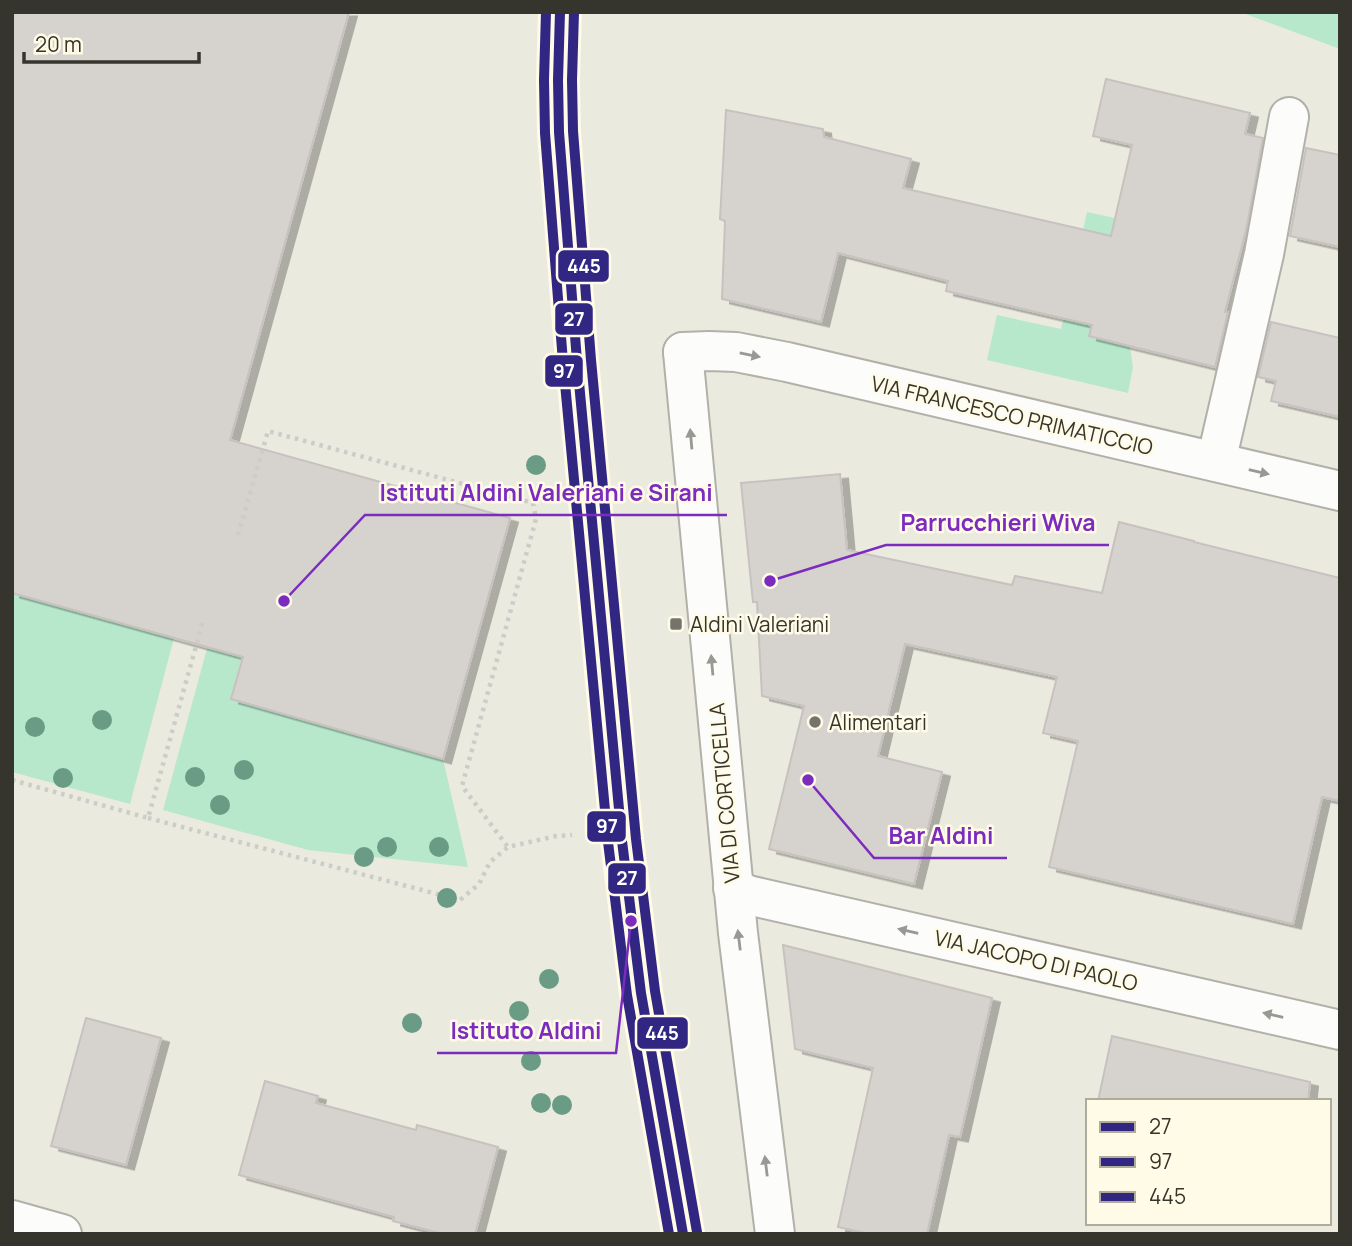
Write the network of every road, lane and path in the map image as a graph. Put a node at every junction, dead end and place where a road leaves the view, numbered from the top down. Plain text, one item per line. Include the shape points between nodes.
1 (560, 12) edge
2 (1289, 117) dead end
3 (683, 352) joint
4 (1216, 462) junction
5 (1340, 491) edge
6 (238, 535) dead end
7 (203, 621) dead end
8 (12, 780) edge
9 (148, 818) junction
10 (579, 834) dead end
11 (508, 847) junction
12 (733, 888) junction
13 (1340, 1030) edge
14 (12, 1220) edge
15 (62, 1234) edge
16 (683, 1234) edge
17 (775, 1234) edge

1 - 16 main road via 559,132 622,841 641,993
2 - 4 main road via 1264,254
3 -> 4 main road, VIA FRANCESCO PRIMATICCIO via 736,352 787,362
12 -> 3 main road, VIA DI CORTICELLA
4 -> 5 main road, VIA FRANCESCO PRIMATICCIO
6 - 11 path via 268,431 533,503 536,519 462,786
7 - 9 path
8 - 9 path
9 - 11 path via 460,900
10 - 11 path
13 -> 12 main road, VIA JACOPO DI PAOLO
17 -> 12 main road, VIA DI CORTICELLA
14 - 15 main road

